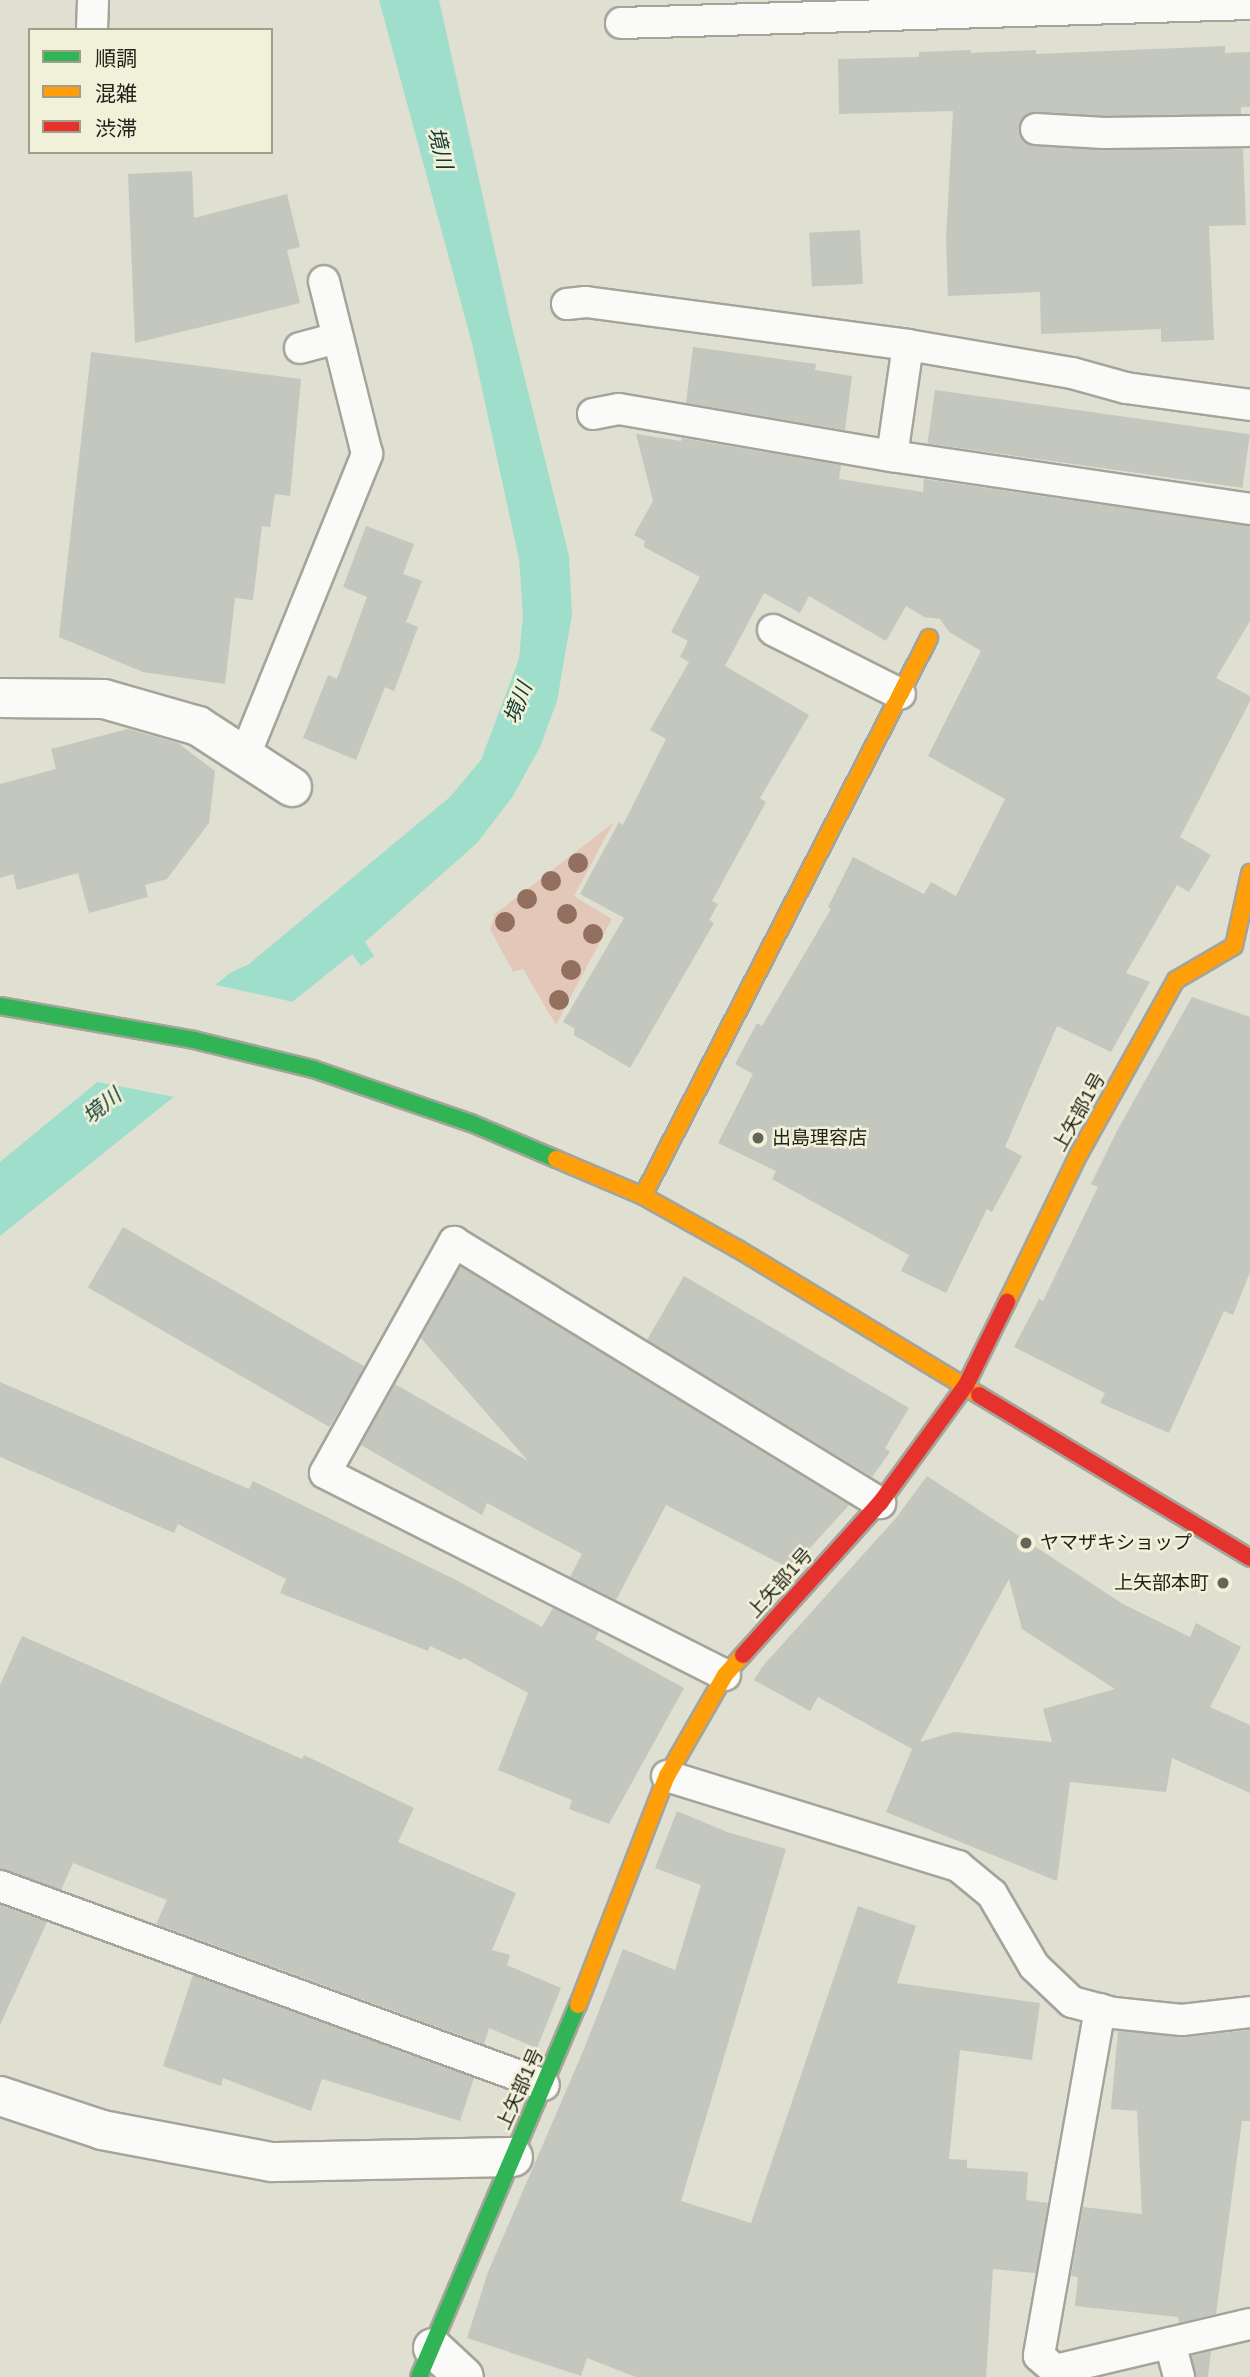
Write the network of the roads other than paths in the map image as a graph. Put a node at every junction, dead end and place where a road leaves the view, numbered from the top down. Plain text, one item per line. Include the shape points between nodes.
1 (93, 0) edge
2 (1250, 4) edge
3 (621, 23) dead end
4 (92, 28) edge
5 (1036, 129) dead end
6 (1250, 131) edge
7 (324, 281) dead end
8 (567, 304) dead end
9 (338, 338) junction
10 (908, 345) junction
11 (300, 348) dead end
12 (1250, 405) edge
13 (593, 414) dead end
14 (892, 456) junction
15 (1250, 509) edge
16 (772, 630) dead end
17 (929, 638) dead end
18 (900, 694) junction
19 (0, 698) edge
20 (245, 755) junction
21 (292, 787) dead end
22 (1250, 873) edge
23 (1242, 948) edge
24 (0, 1006) edge
25 (643, 1196) junction
26 (966, 1385) junction
27 (880, 1503) junction
28 (1250, 1558) edge
29 (725, 1675) junction
30 (667, 1776) junction
31 (0, 1886) edge
32 (1100, 2009) junction
33 (1250, 2012) edge
34 (544, 2085) junction
35 (0, 2096) edge
36 (513, 2157) junction
37 (1250, 2324) edge
38 (1170, 2343) junction
39 (426, 2363) edge
40 (464, 2377) edge
41 (1179, 2377) edge

1 - 4 lane
2 - 3 lane
5 - 6 lane
7 - 9 lane
8 - 10 lane via 586,302
9 - 11 lane
9 - 20 lane via 367,453
10 - 12 lane via 1072,373 1126,388
10 - 14 lane
13 - 14 lane via 619,409
14 - 15 lane
16 - 18 lane
17 - 18 street
18 - 25 street
19 - 20 street via 104,699 198,726
20 - 21 street
22 - 23 street, 上矢部1号
23 - 26 street, 上矢部1号 via 1175,981 1079,1154
24 - 25 street via 94,1020 313,1069 471,1123
25 - 26 street
26 - 27 street, 上矢部1号
26 - 28 street
27 - 29 street, 上矢部1号
27 - 29 lane via 454,1242 325,1474
29 - 30 street, 上矢部1号
30 - 32 lane via 958,1866 992,1894 1034,1966 1072,2002
30 - 34 street, 上矢部1号
31 - 34 lane
32 - 33 lane via 1182,2020
32 - 38 lane via 1039,2356 1055,2370
34 - 36 street, 上矢部1号
35 - 36 street via 102,2130 272,2162
36 - 39 street, 上矢部1号
37 - 38 lane
38 - 41 lane
39 - 40 street

